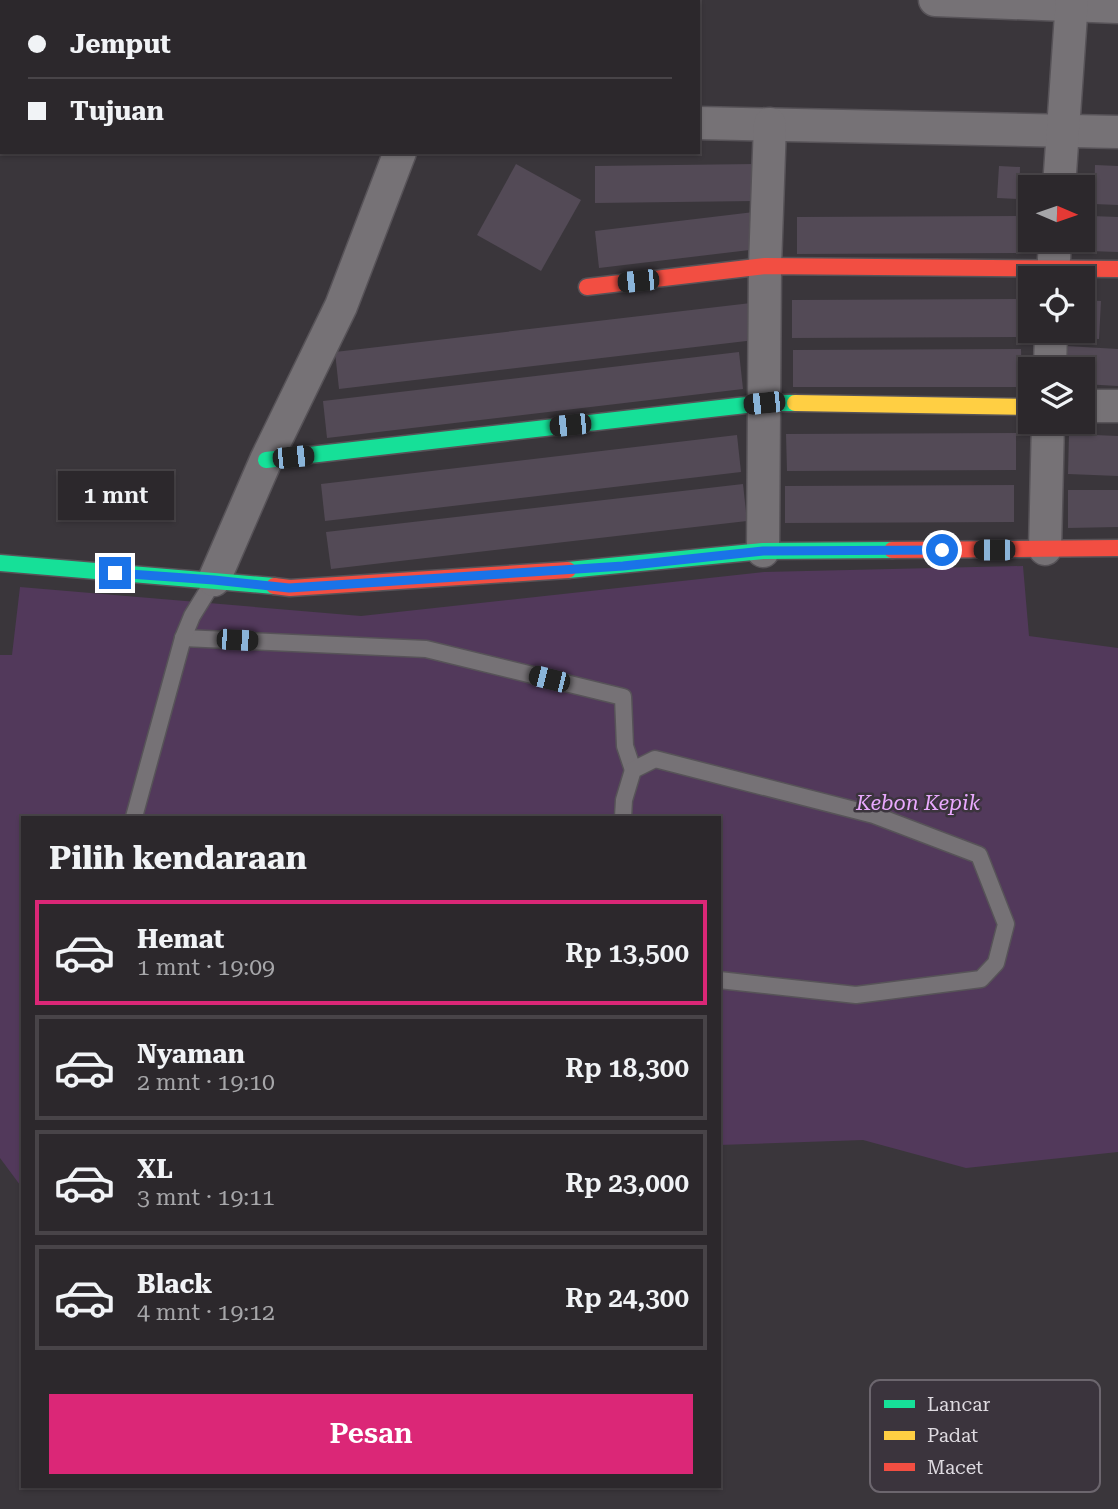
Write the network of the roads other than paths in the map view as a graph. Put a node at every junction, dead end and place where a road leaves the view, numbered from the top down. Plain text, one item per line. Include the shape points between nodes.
1 (935, 0) edge
2 (1072, 3) edge
3 (1118, 6) edge
4 (700, 122) edge
5 (769, 124) junction
6 (1063, 131) junction
7 (1118, 132) edge
8 (399, 154) edge
9 (1060, 175) edge
10 (1054, 263) edge
11 (765, 266) junction
12 (1118, 269) edge
13 (587, 286) dead end
14 (764, 403) junction
15 (1095, 406) edge
16 (1118, 406) edge
17 (1018, 407) edge
18 (1048, 434) edge
19 (266, 460) junction
20 (1118, 548) edge
21 (1045, 549) junction
22 (763, 551) junction
23 (0, 563) edge
24 (214, 580) junction
25 (183, 638) junction
26 (634, 770) junction
27 (134, 816) edge
28 (623, 816) edge
29 (721, 981) edge

1 - 2 street
2 - 3 street
2 - 6 street
4 - 5 street
5 - 6 street
5 - 11 street
6 - 7 street
6 - 9 street
8 - 19 street via 341,306
10 - 11 street
10 - 12 street
11 - 13 street
11 - 14 street
14 - 17 street
14 - 19 street
14 - 22 street
15 - 16 street
18 - 21 street
19 - 24 street
20 - 21 street
21 - 22 street
22 - 24 street via 623,566 289,588
23 - 24 street
24 - 25 lane
25 - 26 lane via 426,649 623,697 625,746
25 - 27 lane
26 - 28 lane
26 - 29 lane via 655,759 874,815 979,855 1006,924 996,963 981,979 856,995

